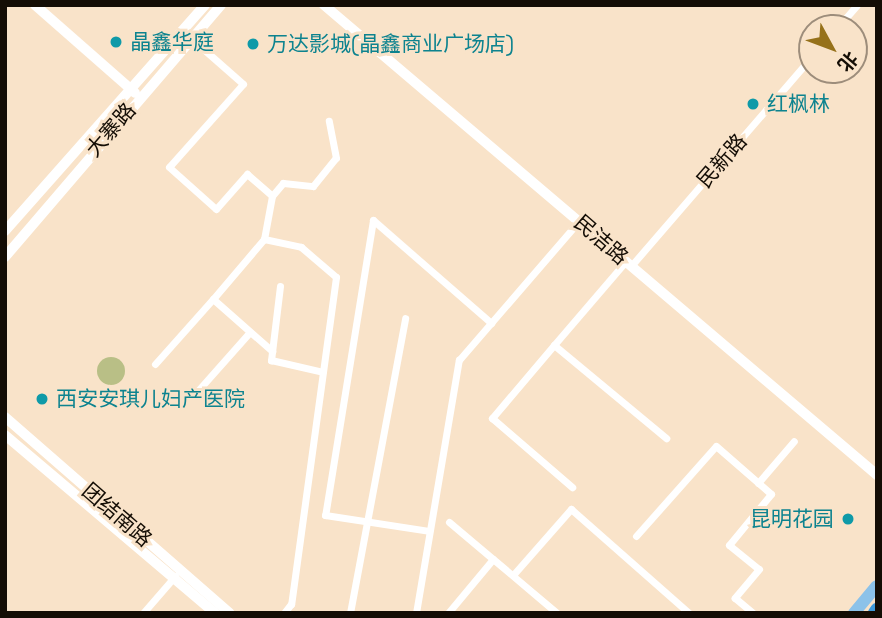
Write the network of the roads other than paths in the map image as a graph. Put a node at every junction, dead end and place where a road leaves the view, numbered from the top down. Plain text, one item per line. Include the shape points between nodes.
1 (35, 5) edge
2 (205, 5) edge
3 (221, 5) edge
4 (324, 5) edge
5 (191, 39) junction
6 (798, 72) edge
7 (135, 94) junction
8 (329, 121) dead end
9 (272, 196) junction
10 (579, 221) junction
11 (5, 231) edge
12 (264, 239) junction
13 (5, 257) edge
14 (628, 264) junction
15 (280, 286) dead end
16 (213, 299) junction
17 (405, 318) dead end
18 (491, 323) junction
19 (250, 331) junction
20 (554, 345) junction
21 (272, 351) junction
22 (155, 364) dead end
23 (323, 372) junction
24 (194, 395) dead end
25 (5, 417) edge
26 (5, 435) edge
27 (666, 438) dead end
28 (794, 442) dead end
29 (877, 475) edge
30 (758, 483) junction
31 (572, 487) dead end
32 (366, 522) junction
33 (449, 522) dead end
34 (429, 531) junction
35 (636, 536) dead end
36 (493, 559) junction
37 (177, 574) junction
38 (513, 575) junction
39 (877, 586) edge
40 (143, 613) edge
41 (215, 613) edge
42 (230, 613) edge
43 (284, 613) edge
44 (351, 613) edge
45 (416, 613) edge
46 (448, 613) edge
47 (557, 613) edge
48 (689, 613) edge
49 (753, 613) edge
50 (854, 613) edge

1 - 7 main road
2 - 7 main road, 大寨路
3 - 5 main road, 大寨路
4 - 10 main road, 民洁路
5 - 7 main road, 大寨路
5 - 9 street via 243,84 169,167 216,208 247,174
6 - 14 street, 民新路
7 - 11 main road, 大寨路
7 - 13 main road, 大寨路
8 - 9 street via 336,158 313,187 283,183
9 - 12 street
10 - 14 main road, 民洁路
10 - 18 street
12 - 16 street
12 - 23 street via 301,247 336,277
14 - 20 street, 民新路
14 - 29 main road, 民洁路
15 - 21 street
16 - 19 street
16 - 22 street
17 - 32 street
18 - 32 street via 373,220 325,515
18 - 34 street via 459,360
19 - 21 street
19 - 24 street
20 - 27 street
20 - 31 street, 民新路 via 492,418
21 - 23 street via 271,360
23 - 43 street via 291,604
25 - 37 main road, 团结南路
26 - 37 main road, 团结南路
28 - 30 street
30 - 35 street via 716,446
30 - 49 street via 771,494 729,545 759,569 735,598
32 - 34 street
32 - 44 street
33 - 36 street
34 - 45 street
36 - 38 street
36 - 46 street
37 - 40 street
37 - 41 main road, 团结南路
37 - 42 main road, 团结南路
38 - 47 street
38 - 48 street via 571,509
39 - 50 main road

